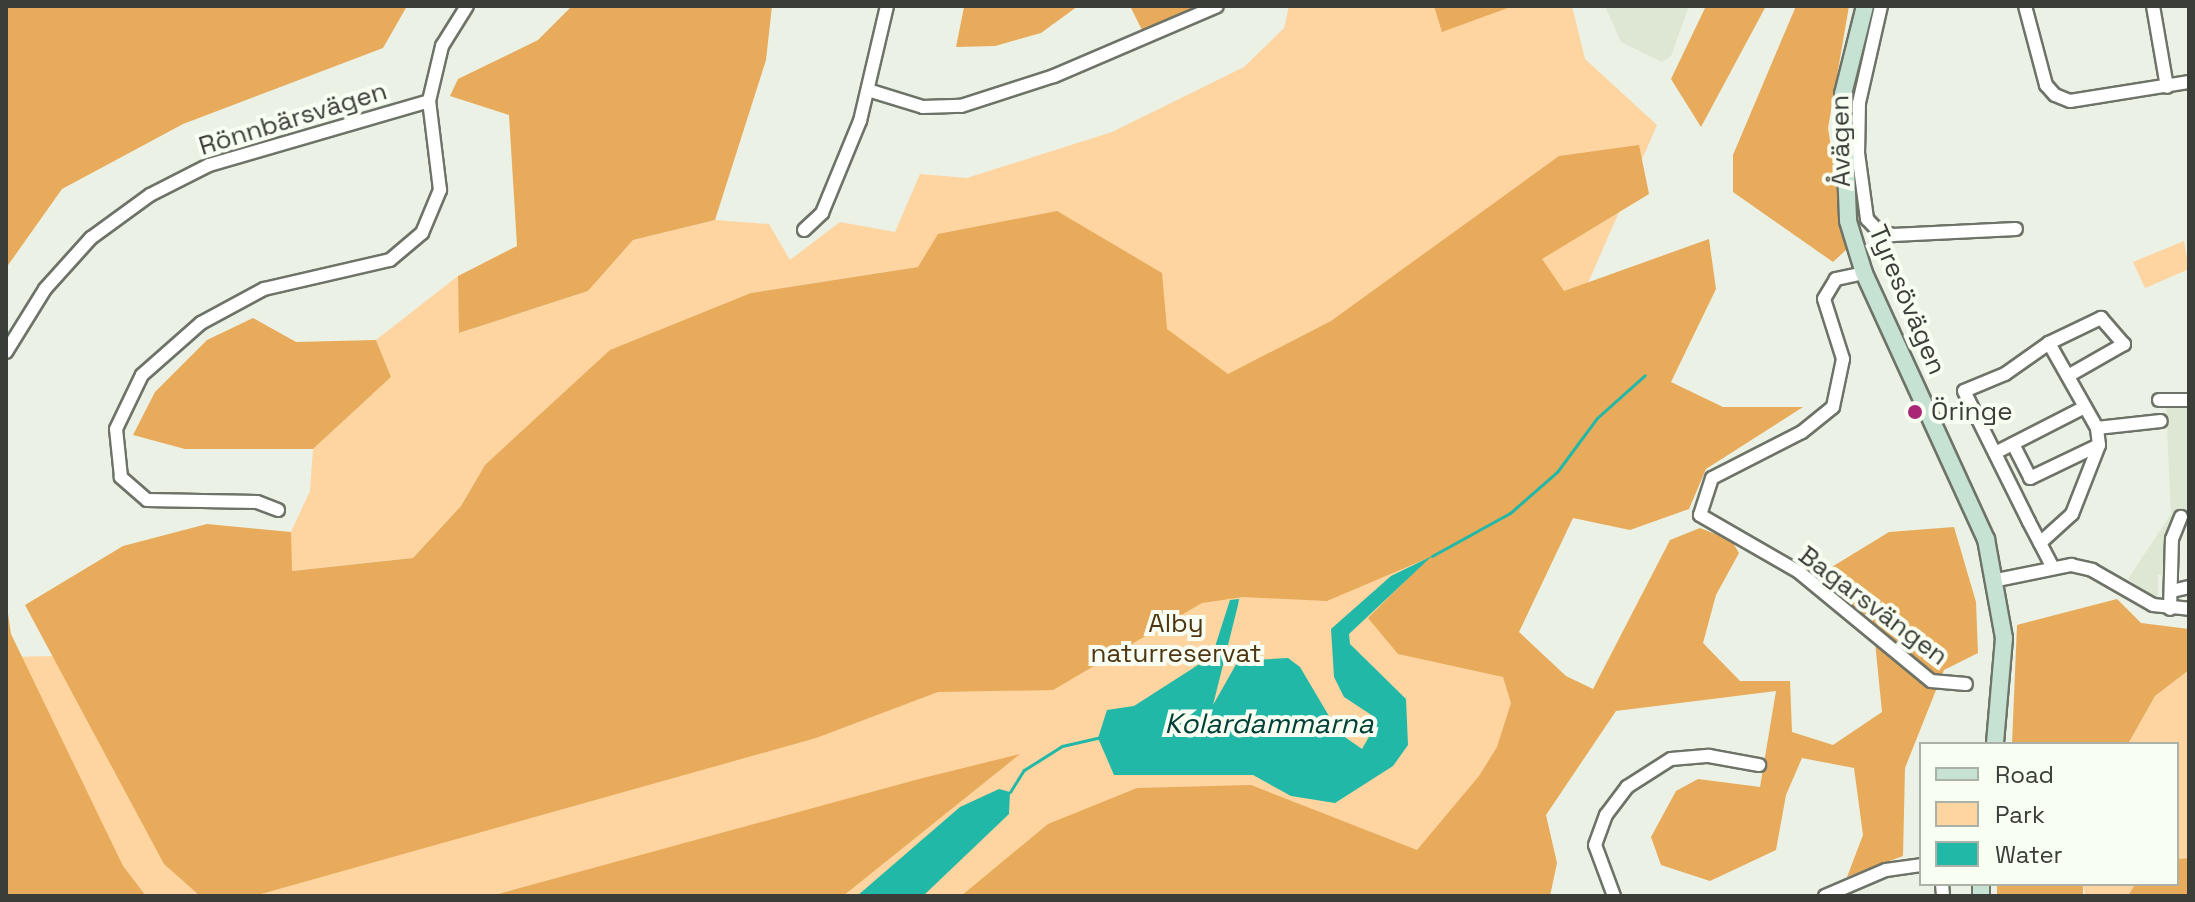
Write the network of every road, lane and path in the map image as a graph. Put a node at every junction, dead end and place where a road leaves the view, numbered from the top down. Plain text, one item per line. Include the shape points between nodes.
1 (467, 6) edge
2 (887, 6) edge
3 (1217, 6) edge
4 (1865, 6) edge
5 (1881, 6) edge
6 (2025, 6) edge
7 (2153, 6) edge
8 (2189, 82) edge
9 (2164, 87) junction
10 (871, 91) junction
11 (429, 101) junction
12 (2016, 229) dead end
13 (804, 230) dead end
14 (1864, 273) junction
15 (2138, 338) dead end
16 (2049, 343) junction
17 (2124, 344) junction
18 (6, 352) edge
19 (2068, 376) junction
20 (2159, 400) dead end
21 (2189, 400) edge
22 (2085, 407) junction
23 (2161, 421) dead end
24 (2097, 428) junction
25 (2013, 444) junction
26 (2099, 445) junction
27 (1995, 453) junction
28 (278, 510) dead end
29 (2181, 517) dead end
30 (2040, 543) junction
31 (2052, 566) junction
32 (1997, 580) junction
33 (2189, 587) edge
34 (2172, 591) junction
35 (2170, 609) junction
36 (2189, 609) edge
37 (1966, 684) dead end
38 (1995, 742) edge
39 (1759, 765) dead end
40 (1919, 865) edge
41 (1614, 896) edge
42 (1825, 896) edge

1 - 11 street via 442,46
2 - 10 street
3 - 10 street via 1054,76 961,106 923,107
4 - 14 main road, Tyresövägen via 1841,129 1848,221
5 - 12 street, Åvägen via 1859,103 1858,153 1867,219 1878,231 1893,235
6 - 9 street via 2046,85 2055,95 2070,101
7 - 9 street
8 - 9 street
10 - 13 street via 822,213
11 - 18 street, Rönnbärsvägen via 209,165 150,195 91,238 45,289
11 - 28 street via 440,190 426,226 407,249 374,266 264,289 201,323 142,375 116,429 121,477 147,500 257,502
14 - 32 main road, Tyresövägen via 1986,539
14 - 37 street, Bagarsvängen via 1836,279 1824,299 1843,359 1833,407 1802,432 1712,478 1700,515 1799,572 1931,681
15 - 17 street
16 - 17 street via 2101,318
16 - 19 street
16 - 27 street via 2005,374 1965,386
17 - 19 street
19 - 22 street
20 - 21 street
22 - 24 street
22 - 25 street
23 - 24 street
24 - 26 street
25 - 26 street via 2030,478
25 - 27 street
26 - 30 street via 2072,514
27 - 30 street
29 - 34 street via 2172,539
30 - 31 street
31 - 32 street
31 - 35 street via 2088,568
32 - 38 main road, Tyresövägen via 2004,638
33 - 34 street
34 - 35 street
35 - 36 street
39 - 41 street via 1709,756 1671,759 1627,787 1606,815 1595,845
40 - 42 street via 1886,870

